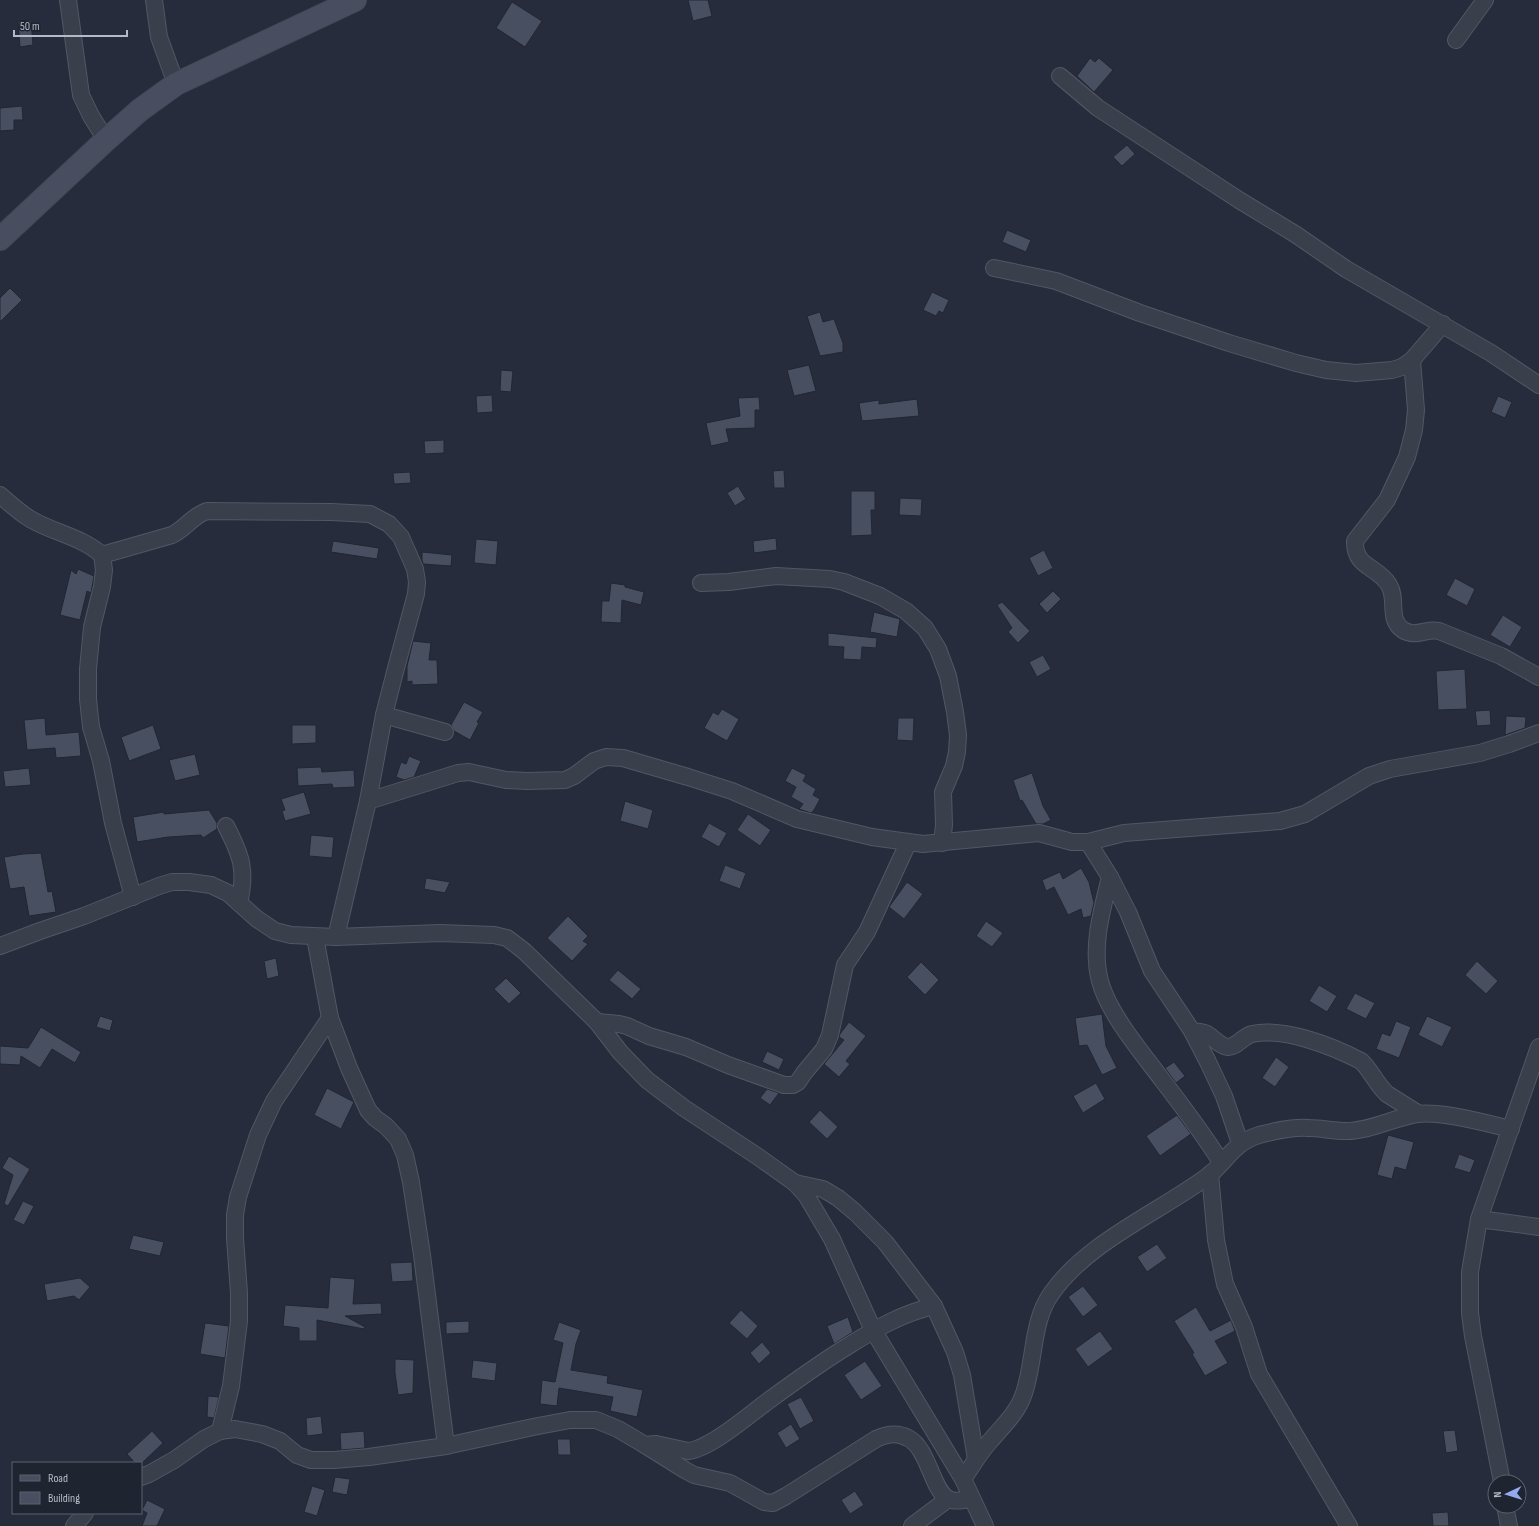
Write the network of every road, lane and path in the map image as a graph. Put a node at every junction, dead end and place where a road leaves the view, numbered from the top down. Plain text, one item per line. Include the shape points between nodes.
1 (68, 0) edge
2 (154, 0) edge
3 (354, 0) edge
4 (1485, 0) edge
5 (1456, 40) dead end
6 (1060, 76) dead end
7 (176, 84) junction
8 (106, 140) junction
9 (0, 239) edge
10 (994, 268) dead end
11 (1443, 324) junction
12 (1412, 360) junction
13 (1539, 385) edge
14 (0, 495) edge
15 (102, 555) junction
16 (701, 583) dead end
17 (1539, 677) edge
18 (384, 715) junction
19 (445, 732) dead end
20 (1539, 733) edge
21 (368, 801) junction
22 (226, 826) dead end
23 (1088, 842) junction
24 (908, 843) junction
25 (942, 843) junction
26 (1110, 877) junction
27 (134, 897) junction
28 (239, 903) junction
29 (315, 937) junction
30 (336, 937) junction
31 (0, 946) edge
32 (330, 1018) junction
33 (597, 1022) junction
34 (1192, 1031) junction
35 (1539, 1047) edge
36 (1536, 1064) edge
37 (1418, 1114) junction
38 (1511, 1129) junction
39 (1240, 1143) junction
40 (1221, 1162) junction
41 (1210, 1174) junction
42 (795, 1183) junction
43 (1479, 1219) junction
44 (1539, 1227) edge
45 (934, 1306) junction
46 (873, 1330) junction
47 (220, 1431) junction
48 (645, 1445) junction
49 (446, 1446) junction
50 (976, 1459) junction
51 (1500, 1474) edge
52 (142, 1477) edge
53 (963, 1479) junction
54 (948, 1499) junction
55 (972, 1499) junction
56 (84, 1514) edge
57 (1506, 1514) edge
58 (74, 1526) edge
59 (912, 1526) edge
60 (985, 1526) edge
61 (1349, 1526) edge
62 (1508, 1526) edge

1 - 8 street via 81,95
2 - 7 street via 159,37
3 - 7 street
4 - 5 street
6 - 11 street via 1098,108 1346,269
7 - 8 street via 140,110
8 - 9 street
10 - 12 street via 1056,281 1222,341 1326,370 1356,373 1382,371 1402,367
11 - 12 street
11 - 13 street
12 - 17 street via 1416,410 1407,457 1387,500 1355,541 1357,555 1388,584 1392,593 1395,620 1404,631 1414,634 1429,630 1439,631 1501,656
14 - 15 street via 32,520 83,542
15 - 18 street via 172,535 198,514 207,511 370,514 389,524 401,537 415,569 417,582
15 - 27 street via 104,570 92,628 88,699 91,727 101,761 113,823
16 - 25 street via 776,576 830,579 887,599 925,628 938,649 948,676 958,735 954,766 943,792
18 - 19 street
18 - 21 street
20 - 23 street via 1480,753 1390,769 1369,776 1305,814 1293,818 1273,822 1124,833
21 - 24 street via 458,773 469,772 506,780 565,780 594,761 623,758 726,789 797,819
21 - 30 street
22 - 28 street via 239,854 243,871
23 - 25 street via 1072,842 1039,834
23 - 26 street
24 - 25 street
24 - 33 street via 867,932 845,964 827,1043 796,1084 784,1085 627,1026
26 - 34 street via 1128,912 1152,971
26 - 40 street via 1098,941 1098,966 1105,995 1140,1051
27 - 28 street via 172,882 189,882 211,885 228,893
27 - 31 street
28 - 29 street via 275,931
29 - 30 street
29 - 32 street
30 - 33 street via 440,933 494,935 507,938 524,951
32 - 47 street via 274,1101 258,1135 238,1197 235,1238 239,1321 231,1386
32 - 49 street via 368,1110 398,1139 405,1155 422,1255
33 - 42 street via 635,1069 658,1090
34 - 37 street via 1206,1034 1224,1046 1232,1046 1251,1034 1285,1034 1307,1039 1361,1061 1382,1090
34 - 39 street via 1224,1096
35 - 36 street
36 - 38 street
37 - 38 street via 1468,1119
37 - 39 street via 1346,1131 1308,1128 1284,1130
38 - 43 street
39 - 40 street
40 - 41 street
41 - 50 street via 1109,1240 1059,1283 1044,1306 1022,1398 1005,1424
41 - 61 street via 1216,1240 1225,1284 1244,1327 1259,1374
42 - 45 street via 822,1189 855,1212 885,1242
42 - 46 street via 813,1205 832,1239
43 - 44 street
43 - 51 street via 1470,1272 1470,1313
45 - 46 street via 906,1314
45 - 50 street via 955,1352 962,1375
46 - 48 street via 812,1368 707,1444 688,1451 656,1444
46 - 53 street
47 - 49 street via 235,1429 262,1434 280,1441 297,1455 311,1460 369,1457
47 - 52 street
48 - 49 street via 596,1420 570,1420
48 - 54 street via 694,1474 730,1483 764,1502 773,1503 876,1439 884,1435 902,1435 922,1450 939,1488
50 - 53 street
53 - 55 street
54 - 55 street
54 - 59 street
55 - 60 street
56 - 58 street
57 - 62 street

